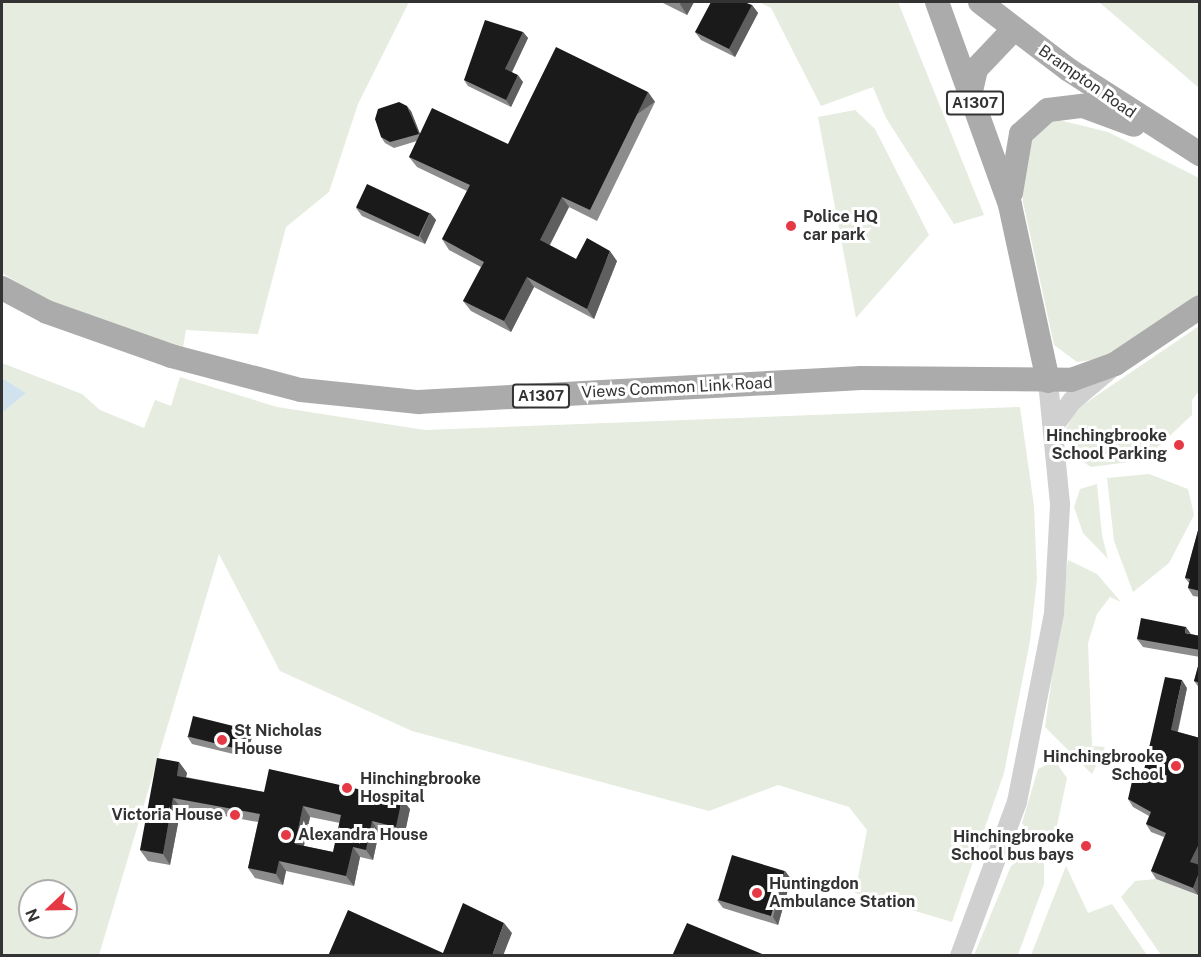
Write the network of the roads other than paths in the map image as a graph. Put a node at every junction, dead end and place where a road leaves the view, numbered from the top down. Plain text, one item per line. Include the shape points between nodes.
1 (938, 2) edge
2 (980, 2) edge
3 (1013, 30) junction
4 (971, 91) junction
5 (1170, 138) junction
6 (1200, 154) edge
7 (1010, 205) junction
8 (2, 288) edge
9 (1200, 307) edge
10 (1115, 364) junction
11 (1048, 381) junction
12 (1053, 427) junction
13 (960, 956) edge

1 - 4 main road, A1307
2 - 3 main road, Brampton Road
3 - 4 main road via 976,69
3 - 5 main road, Brampton Road
4 - 7 main road, A1307
5 - 6 main road, Brampton Road
5 - 7 main road via 1083,106 1048,110 1021,134
7 - 11 main road, A1307
8 - 11 main road, Views Common Link Road / A1307 via 47,312 171,356 301,390 418,402 861,378
9 - 10 main road, A1307
10 - 11 main road, A1307 via 1071,380
10 - 12 street via 1072,401
11 - 12 street
12 - 13 street via 1058,557 1038,710 1007,836

